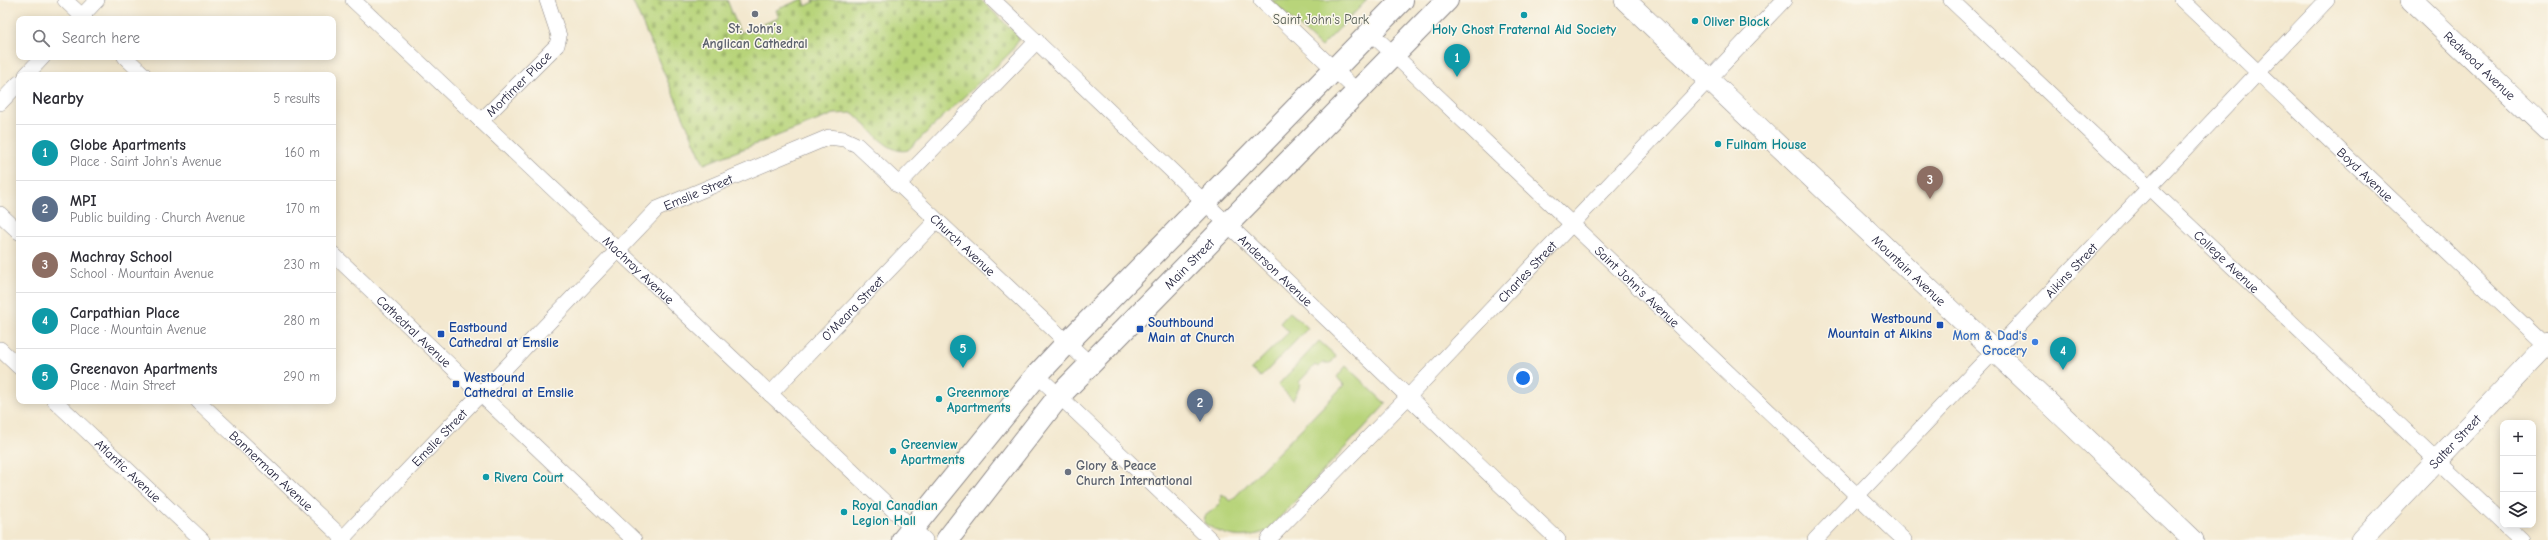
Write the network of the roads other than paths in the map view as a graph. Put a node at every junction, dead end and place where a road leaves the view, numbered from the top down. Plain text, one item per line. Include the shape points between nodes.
1 (65, 0) edge
2 (97, 0) edge
3 (353, 0) edge
4 (547, 0) edge
5 (994, 0) edge
6 (1261, 0) edge
7 (1402, 0) edge
8 (1447, 0) edge
9 (1625, 0) edge
10 (1784, 0) edge
11 (1951, 0) edge
12 (2182, 0) edge
13 (2327, 0) edge
14 (2411, 0) edge
15 (80, 16) edge
16 (84, 16) edge
17 (1370, 32) junction
18 (1037, 41) junction
19 (1394, 54) junction
20 (40, 60) edge
21 (128, 60) edge
22 (1334, 68) junction
23 (29, 72) edge
24 (141, 72) edge
25 (2258, 73) junction
26 (1708, 80) junction
27 (16, 85) edge
28 (1357, 91) junction
29 (0, 103) edge
30 (481, 121) junction
31 (2548, 130) edge
32 (829, 137) joint
33 (898, 185) junction
34 (2150, 187) junction
35 (1205, 202) junction
36 (0, 214) edge
37 (935, 222) junction
38 (1572, 222) junction
39 (1226, 225) junction
40 (16, 229) edge
41 (617, 249) junction
42 (336, 257) edge
43 (1067, 343) junction
44 (2547, 346) edge
45 (0, 349) edge
46 (1994, 351) junction
47 (16, 364) edge
48 (1090, 364) junction
49 (1037, 375) junction
50 (480, 393) junction
51 (770, 394) junction
52 (1059, 396) junction
53 (1408, 397) junction
54 (58, 404) edge
55 (201, 404) edge
56 (2438, 461) junction
57 (1857, 495) junction
58 (2500, 520) edge
59 (2508, 528) edge
60 (913, 536) edge
61 (343, 539) edge
62 (202, 540) edge
63 (634, 540) edge
64 (947, 540) edge
65 (1211, 540) edge
66 (1268, 540) edge
67 (1558, 540) edge
68 (1815, 540) edge
69 (1904, 540) edge
70 (2194, 540) edge
71 (2362, 540) edge
72 (2521, 540) edge

1 - 15 street
2 - 16 street
3 - 30 street, Machray Avenue
4 - 30 street, Mortimer Place via 559,36 557,45
5 - 18 street, Anderson Avenue
6 - 22 street
7 - 17 main road
8 - 19 main road, Main Street
9 - 26 main road, Mountain Avenue
10 - 26 street, Charles Street
11 - 34 street, College Avenue
12 - 25 street, Boyd Avenue
13 - 25 street, Aikins Street
14 - 31 main road, Redwood Avenue
17 - 19 street, Saint John's Avenue
17 - 22 main road
18 - 33 street
18 - 35 street, Anderson Avenue
19 - 28 main road, Main Street
19 - 38 street, Saint John's Avenue
20 - 23 street
21 - 24 street
22 - 28 street
22 - 35 main road
25 - 34 street, Aikins Street
25 - 44 street, Boyd Avenue
26 - 38 street, Charles Street
26 - 46 main road, Mountain Avenue
27 - 29 street
28 - 39 main road, Main Street
30 - 41 street, Machray Avenue
32 - 33 street, Church Avenue via 844,139 857,146
32 - 41 street, Emslie Street via 658,208
33 - 37 street, Church Avenue
34 - 46 street, Aikins Street
34 - 56 street, College Avenue
35 - 39 street, Anderson Avenue
35 - 43 main road
36 - 40 street
37 - 43 street, Church Avenue
37 - 51 street, O'Meara Street
38 - 53 street, Charles Street
38 - 57 street, Saint John's Avenue
39 - 48 main road, Main Street
39 - 53 street, Anderson Avenue
41 - 50 street, Emslie Street
41 - 51 street, Machray Avenue
42 - 50 street, Cathedral Avenue
43 - 48 street, Church Avenue
43 - 49 main road
44 - 56 main road, Salter Street
45 - 47 street
46 - 57 street, Aikins Street
46 - 70 main road, Mountain Avenue
48 - 52 main road, Main Street
49 - 52 street
49 - 60 main road
50 - 61 street, Emslie Street
50 - 63 street, Cathedral Avenue
51 - 60 street, Machray Avenue
52 - 64 main road, Main Street
52 - 65 street
53 - 66 street, Charles Street
53 - 67 street, Anderson Avenue
54 - 62 street, Atlantic Avenue
55 - 61 street, Bannerman Avenue
56 - 58 street, College Avenue
56 - 71 main road, Salter Street
57 - 68 street, Aikins Street
57 - 69 street, Saint John's Avenue
59 - 72 street

